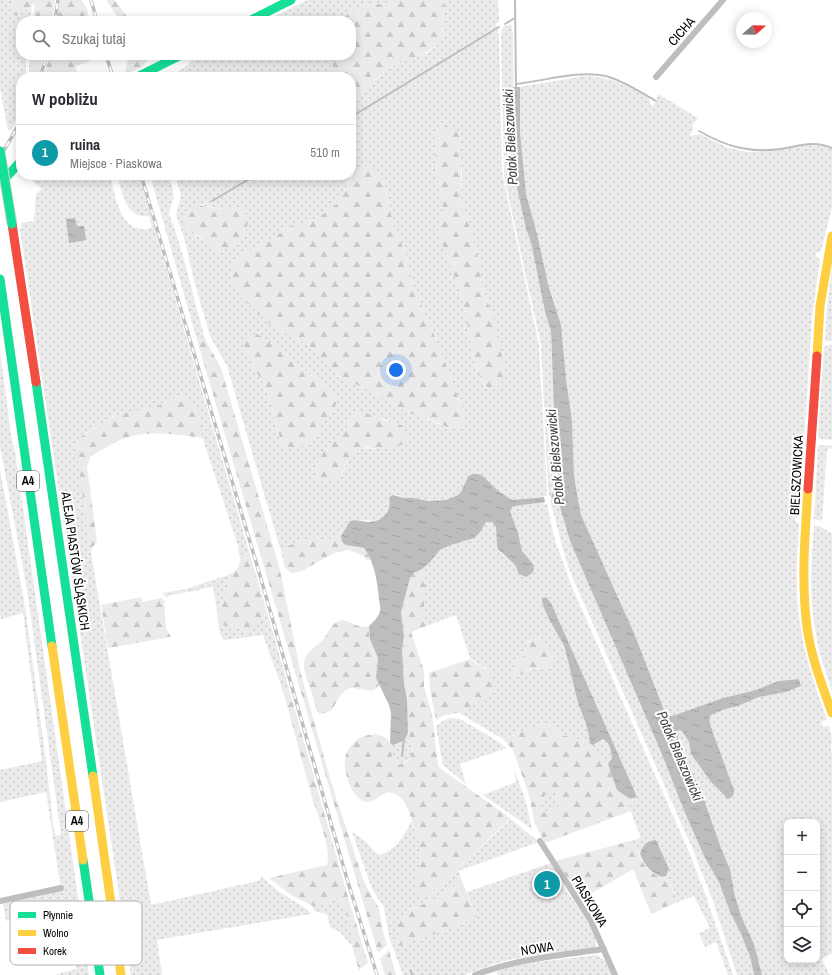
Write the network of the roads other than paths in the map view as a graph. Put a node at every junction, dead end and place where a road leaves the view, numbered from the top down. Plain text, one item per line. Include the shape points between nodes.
1 (291, 0) edge
2 (723, 0) edge
3 (259, 16) edge
4 (171, 60) edge
5 (147, 72) edge
6 (656, 77) dead end
7 (0, 150) edge
8 (16, 167) edge
9 (0, 185) edge
10 (832, 236) edge
11 (0, 279) edge
12 (832, 713) edge
13 (540, 841) dead end
14 (61, 888) dead end
15 (0, 901) edge
16 (90, 901) edge
17 (111, 901) edge
18 (604, 949) junction
19 (98, 965) edge
20 (120, 965) edge
21 (99, 975) edge
22 (122, 975) edge
23 (475, 975) edge
24 (615, 975) edge

1 - 3 main road
2 - 6 street, CICHA
4 - 5 main road
7 - 17 main road, ALEJA PIASTÓW ŚLĄSKICH / A4, bridge
8 - 9 main road
10 - 12 main road, BIELSZOWICKA via 820,306 804,580 809,639
11 - 16 main road, A4
13 - 18 street, PIASKOWA via 590,921
14 - 15 street
18 - 23 street, NOWA via 523,961
18 - 24 street, PIASKOWA
19 - 21 main road, A4
20 - 22 main road, ALEJA PIASTÓW ŚLĄSKICH / A4, bridge

